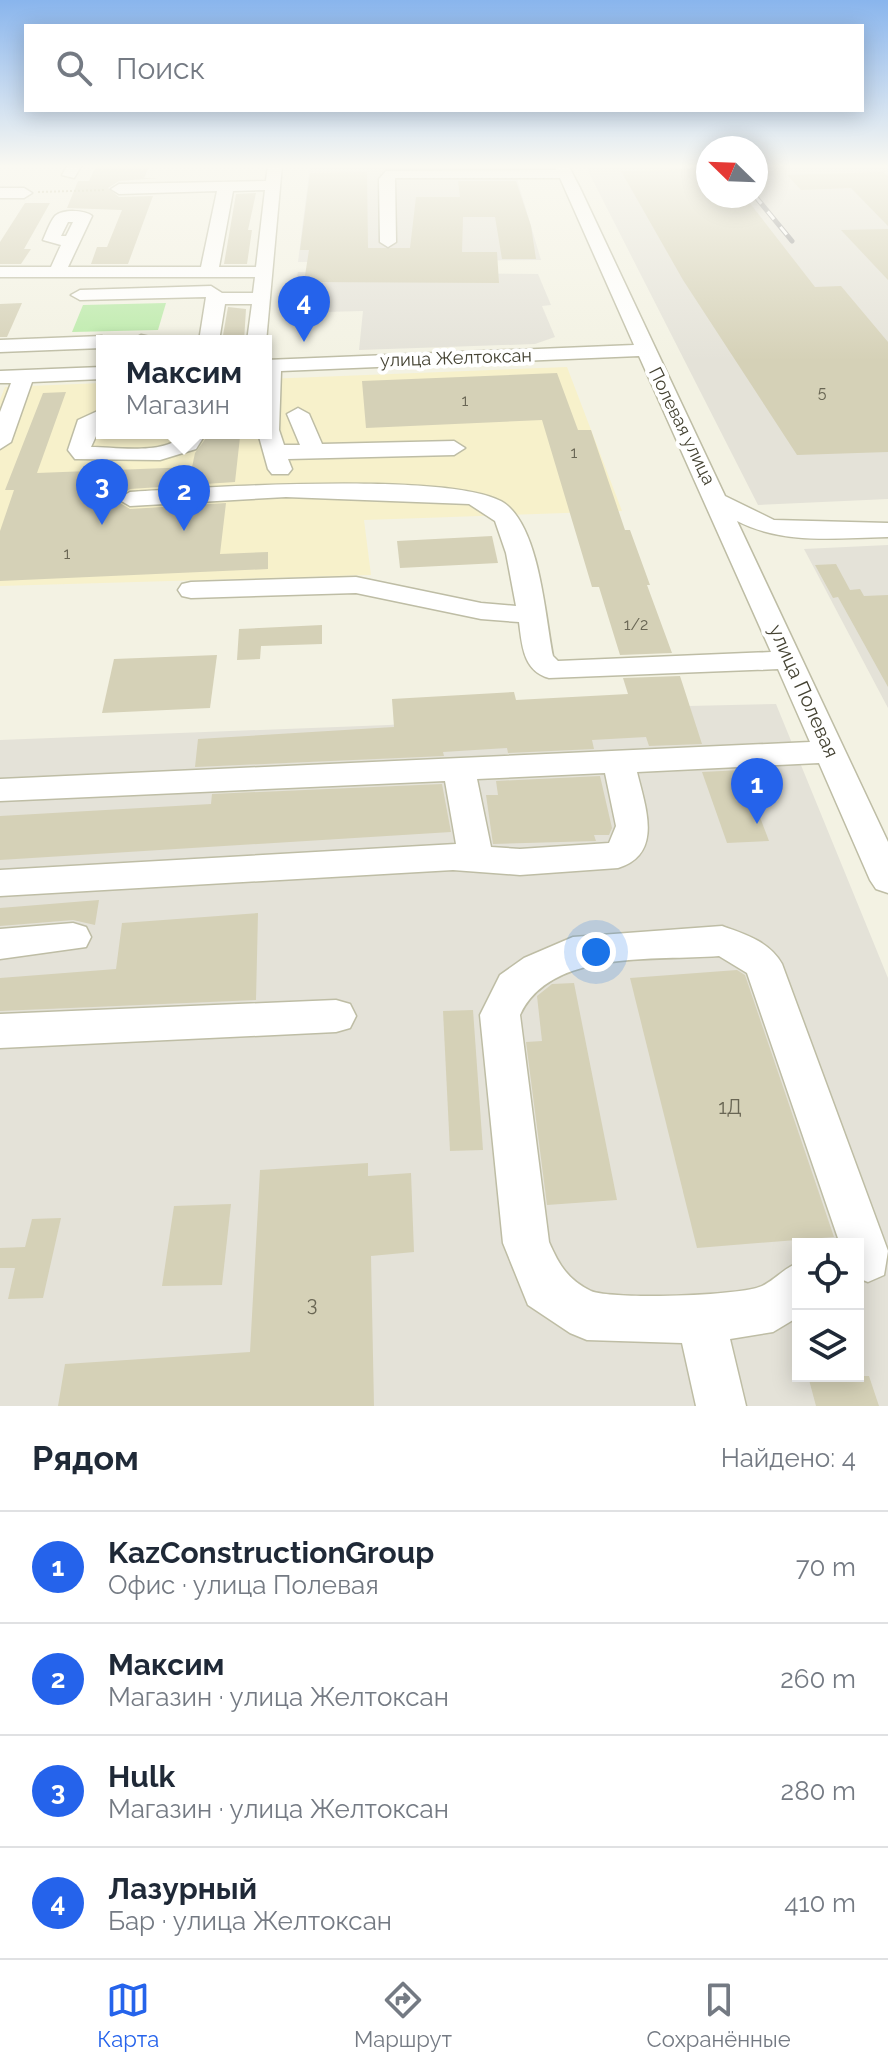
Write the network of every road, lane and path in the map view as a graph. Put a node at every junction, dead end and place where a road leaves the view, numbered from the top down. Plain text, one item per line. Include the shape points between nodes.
1 (217, 231) edge
2 (269, 231) edge
3 (388, 231) edge
4 (596, 231) edge
5 (72, 241) dead end
6 (388, 242) dead end
7 (0, 272) edge
8 (57, 272) junction
9 (209, 272) junction
10 (264, 286) junction
11 (80, 295) dead end
12 (214, 295) junction
13 (210, 335) edge
14 (258, 335) edge
15 (96, 342) edge
16 (0, 346) edge
17 (646, 350) junction
18 (272, 366) edge
19 (96, 373) edge
20 (24, 376) junction
21 (0, 377) edge
22 (298, 414) dead end
23 (96, 417) edge
24 (272, 438) edge
25 (191, 439) edge
26 (271, 439) edge
27 (0, 442) edge
28 (454, 448) dead end
29 (313, 450) junction
30 (286, 490) junction
31 (130, 499) dead end
32 (719, 502) junction
33 (888, 510) edge
34 (888, 530) edge
35 (806, 531) junction
36 (191, 590) dead end
37 (530, 615) junction
38 (790, 660) junction
39 (831, 752) junction
40 (619, 763) junction
41 (459, 768) junction
42 (0, 790) edge
43 (476, 861) junction
44 (888, 880) edge
45 (0, 883) edge
46 (73, 937) dead end
47 (0, 944) edge
48 (336, 1016) dead end
49 (0, 1031) edge
50 (871, 1259) edge
51 (792, 1291) edge
52 (701, 1320) junction
53 (721, 1406) edge

1 - 9 street
2 - 10 street
3 - 6 street
4 - 17 street
5 - 8 street
7 - 8 street
8 - 9 street
9 - 10 street
10 - 12 street
10 - 14 street
11 - 12 street
12 - 13 street
15 - 16 street
17 - 18 street, улица Желтоксан
17 - 32 street, Полевая улица
19 - 20 street
20 - 21 street
20 - 27 street
22 - 29 street
23 - 25 street via 89,420 79,450 83,454 160,453
24 - 29 street
26 - 30 street
28 - 29 street
30 - 31 street
30 - 37 street via 472,497 491,504 506,520
32 - 35 street via 768,527
32 - 38 street, улица Полевая
33 - 35 street via 833,513 814,518
34 - 35 street
36 - 37 street via 356,585 481,611
37 - 38 street via 539,658 549,669
38 - 39 street, улица Полевая
39 - 40 street
39 - 44 street, улица Полевая
40 - 41 street
40 - 43 street via 633,826 630,844 618,855
41 - 42 street
41 - 43 street
43 - 45 street via 453,857
46 - 47 street
48 - 49 street
50 - 52 street via 763,964 722,941 573,952 514,986 500,1015 526,1243 545,1288 587,1316
51 - 52 street via 773,1308
52 - 53 street

